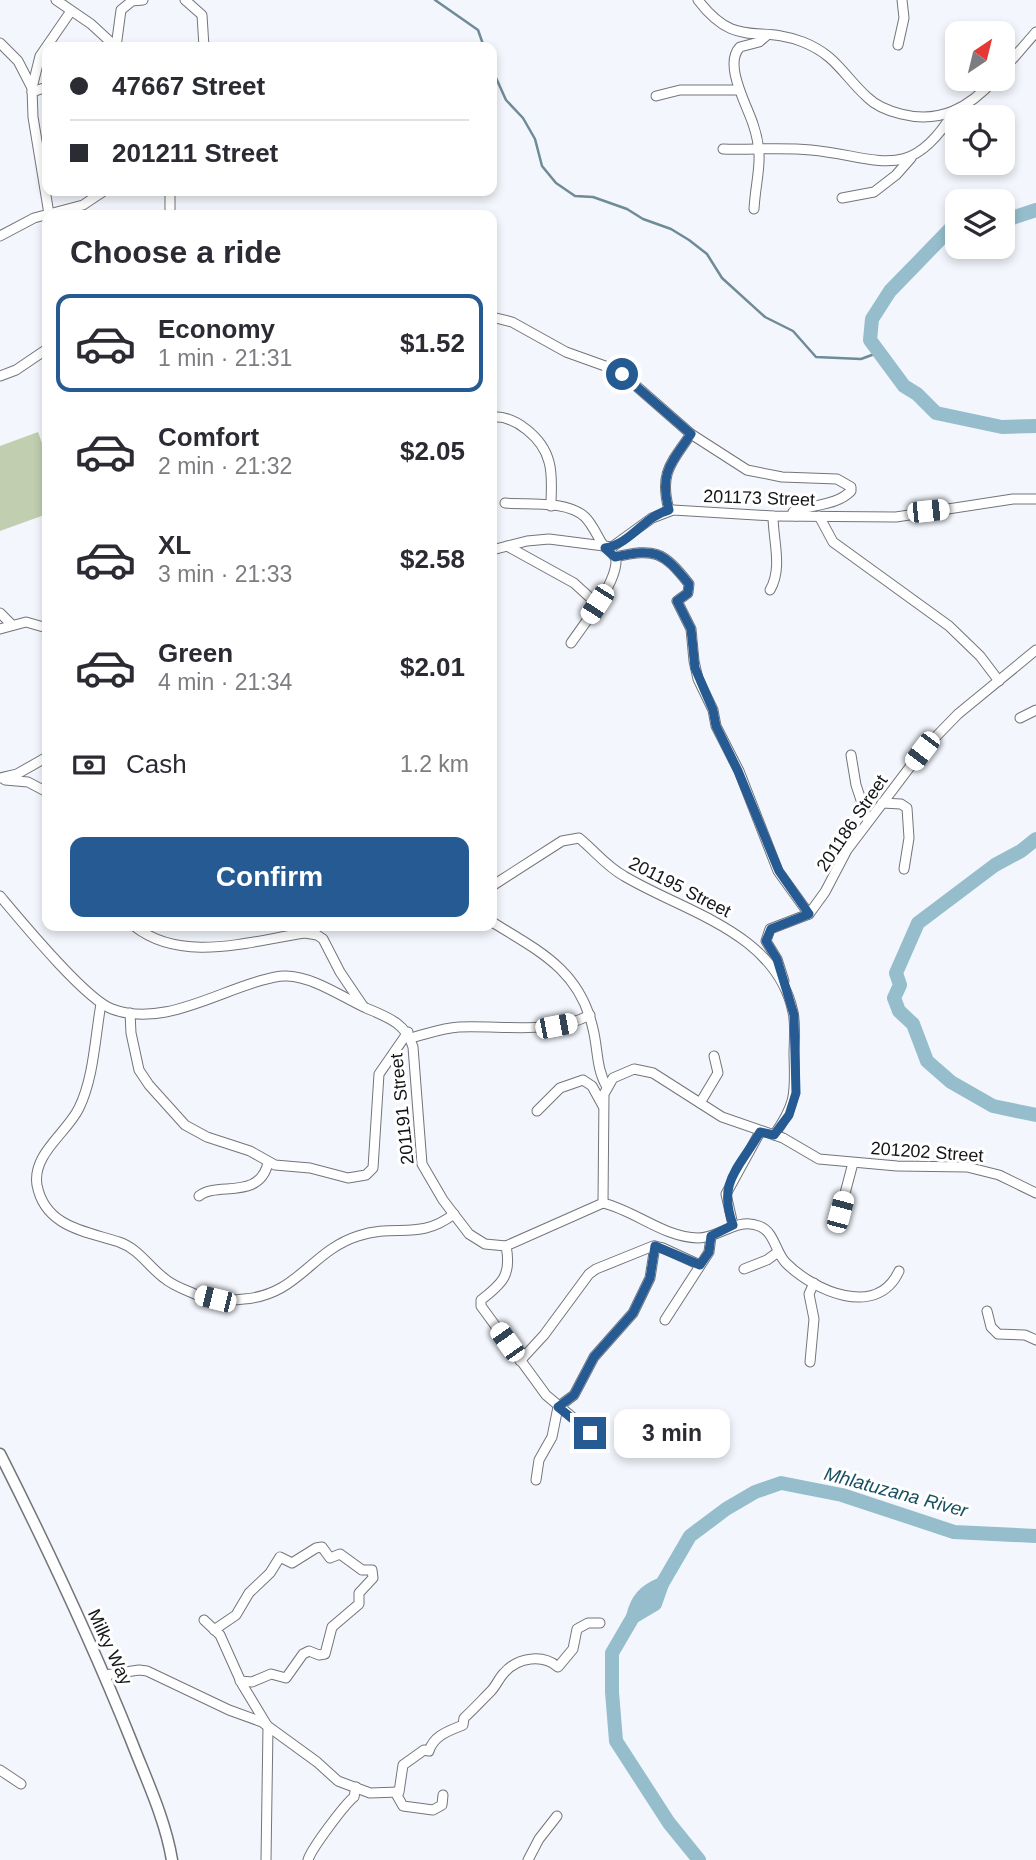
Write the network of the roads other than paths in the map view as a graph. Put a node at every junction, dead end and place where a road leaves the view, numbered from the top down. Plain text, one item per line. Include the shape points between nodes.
1 (56, 0) edge
2 (143, 0) edge
3 (185, 0) edge
4 (698, 0) edge
5 (900, 2) edge
6 (71, 12) junction
7 (1036, 32) edge
8 (766, 36) junction
9 (50, 42) edge
10 (111, 42) edge
11 (117, 42) edge
12 (204, 42) edge
13 (0, 43) edge
14 (898, 45) dead end
15 (42, 53) edge
16 (1015, 56) edge
17 (42, 88) edge
18 (32, 90) junction
19 (737, 90) junction
20 (983, 91) edge
21 (656, 96) dead end
22 (965, 105) edge
23 (945, 115) edge
24 (945, 124) edge
25 (723, 149) dead end
26 (761, 150) junction
27 (912, 156) junction
28 (42, 172) edge
29 (97, 196) edge
30 (842, 198) dead end
31 (754, 209) dead end
32 (78, 210) edge
33 (42, 216) edge
34 (0, 236) edge
35 (497, 318) edge
36 (42, 352) edge
37 (0, 376) edge
38 (497, 417) edge
39 (691, 434) junction
40 (1036, 499) edge
41 (505, 503) dead end
42 (551, 506) junction
43 (669, 510) junction
44 (773, 516) junction
45 (796, 516) junction
46 (819, 516) junction
47 (507, 546) junction
48 (605, 548) junction
49 (497, 549) edge
50 (615, 557) junction
51 (770, 590) dead end
52 (597, 604) junction
53 (0, 613) edge
54 (42, 626) edge
55 (4, 629) edge
56 (571, 643) dead end
57 (1036, 650) edge
58 (999, 681) junction
59 (1036, 710) edge
60 (1020, 718) dead end
61 (851, 755) dead end
62 (42, 760) edge
63 (0, 779) edge
64 (42, 789) edge
65 (882, 803) junction
66 (868, 821) junction
67 (904, 869) dead end
68 (497, 883) edge
69 (0, 896) edge
70 (809, 914) junction
71 (497, 925) edge
72 (142, 931) edge
73 (785, 986) junction
74 (101, 1004) junction
75 (364, 1007) junction
76 (130, 1013) junction
77 (590, 1015) junction
78 (409, 1035) junction
79 (714, 1056) dead end
80 (607, 1087) junction
81 (700, 1102) junction
82 (604, 1107) junction
83 (537, 1111) dead end
84 (760, 1132) junction
85 (774, 1135) junction
86 (268, 1163) junction
87 (853, 1163) junction
88 (1036, 1193) edge
89 (199, 1196) dead end
90 (603, 1203) junction
91 (840, 1212) dead end
92 (454, 1214) junction
93 (733, 1225) junction
94 (711, 1236) junction
95 (506, 1246) junction
96 (655, 1246) junction
97 (778, 1252) junction
98 (700, 1265) junction
99 (744, 1269) dead end
100 (899, 1271) dead end
101 (814, 1283) junction
102 (987, 1311) dead end
103 (665, 1320) dead end
104 (1036, 1340) edge
105 (520, 1361) junction
106 (810, 1362) dead end
107 (558, 1407) junction
108 (590, 1433) dead end
109 (0, 1454) edge
110 (537, 1480) dead end
111 (204, 1619) dead end
112 (600, 1623) dead end
113 (214, 1630) junction
114 (105, 1675) junction
115 (240, 1681) junction
116 (268, 1727) junction
117 (0, 1770) edge
118 (22, 1784) dead end
119 (356, 1787) junction
120 (395, 1792) junction
121 (443, 1795) dead end
122 (557, 1816) dead end
123 (172, 1860) edge
124 (266, 1860) edge
125 (309, 1860) edge
126 (528, 1860) edge

1 - 6 street
2 - 11 street via 132,1 121,10
3 - 12 street via 202,15
4 - 8 street via 734,32
5 - 14 street via 903,31
6 - 9 street
6 - 10 street
7 - 16 street
8 - 19 street via 736,50
8 - 23 street via 801,41 824,52 879,106 920,117
13 - 18 street via 18,61
15 - 18 street
17 - 18 street
18 - 28 street
19 - 21 street via 680,90
19 - 26 street
20 - 22 street
24 - 27 street
25 - 26 street
26 - 27 street via 810,149 891,163
26 - 31 street
27 - 30 street via 874,192
29 - 32 street
33 - 34 street
35 - 39 street via 619,371
36 - 37 street
38 - 42 street via 516,422 546,454
39 - 43 street via 676,451 664,482
39 - 45 street via 747,470 837,480 851,487 840,500 793,512
40 - 46 street, 201173 Street via 896,517
41 - 42 street
42 - 48 street via 582,514
43 - 44 street, 201173 Street
43 - 48 street
44 - 45 street, 201173 Street
44 - 51 street via 777,555
45 - 46 street, 201173 Street
46 - 58 street via 833,541 969,645
47 - 48 street via 549,539
47 - 49 street
47 - 52 street via 574,583
48 - 50 street
50 - 52 street via 612,575
50 - 70 street via 642,551 660,556 689,584 688,593 677,601 691,629 695,668 716,726 779,871
52 - 56 street
53 - 55 street
54 - 55 street via 33,622
57 - 58 street, 201186 Street
58 - 65 street, 201186 Street via 929,743
59 - 60 street
61 - 66 street
62 - 63 street
63 - 64 street via 28,782
65 - 66 street, 201186 Street
65 - 67 street via 907,808
66 - 70 street, 201186 Street
68 - 73 street, 201195 Street via 562,841 579,838 622,875 723,925 756,951
69 - 74 street, 201191 Street
70 - 73 street via 768,932 766,941
71 - 77 street via 559,965 585,1000
72 - 75 street via 168,944 218,947 314,934 323,939
73 - 85 street, 201195 Street via 794,1015 796,1093 789,1115
74 - 76 street, 201191 Street
74 - 92 street via 83,1097 37,1173 47,1208 68,1227 130,1247 176,1286 215,1299 235,1300 277,1293 355,1237 389,1229 432,1228
75 - 76 street, 201191 Street via 286,975 173,1010
75 - 78 street, 201191 Street via 395,1021
76 - 86 street via 137,1064 179,1120
77 - 78 street via 556,1026 449,1028
77 - 80 street via 600,1075
78 - 86 street via 379,1074 375,1164 370,1172 348,1178
78 - 92 street, 201191 Street via 420,1157 425,1173
79 - 81 street via 718,1073
80 - 81 street, 201202 Street via 620,1073 645,1070
80 - 82 street
81 - 84 street, 201202 Street via 722,1117
82 - 83 street via 583,1080 561,1088
82 - 90 street
84 - 85 street, 201202 Street
84 - 93 street via 726,1194
85 - 87 street, 201202 Street via 820,1158
86 - 89 street via 257,1181
87 - 88 street, 201202 Street via 967,1167 999,1175
87 - 91 street, 201202 Street
90 - 94 street via 675,1234
90 - 95 street
92 - 95 street, 201191 Street via 478,1241
93 - 94 street
93 - 97 street via 755,1224 765,1229
94 - 98 street via 709,1252
95 - 105 street via 505,1276 481,1303
96 - 98 street
96 - 105 street via 591,1272
96 - 107 street via 650,1278 633,1313 594,1357 574,1395
97 - 99 street
97 - 101 street via 788,1266
98 - 103 street
100 - 101 street via 889,1288 870,1297 841,1295
101 - 106 street via 809,1294 814,1319
102 - 104 street via 998,1334
105 - 107 street
107 - 108 street
107 - 110 street via 552,1437 538,1462
109 - 114 street, Milky Way
111 - 113 street
112 - 120 street via 577,1629 573,1649 558,1667 541,1658 518,1662 504,1673 464,1718 463,1725 442,1733 429,1751 403,1765 399,1792
113 - 115 street
113 - 115 street via 236,1615 280,1557 292,1563 323,1548 330,1558 340,1553 362,1570 372,1570 373,1578 359,1593 359,1604 332,1627 325,1654 303,1654 286,1678 271,1674 252,1682
114 - 116 street via 147,1671
114 - 123 street, Milky Way via 158,1807
115 - 116 street
116 - 119 street via 334,1778
116 - 124 street
117 - 118 street
119 - 120 street via 370,1793
119 - 125 street via 354,1797 310,1852
120 - 121 street via 403,1805 433,1810 442,1805
122 - 126 street

